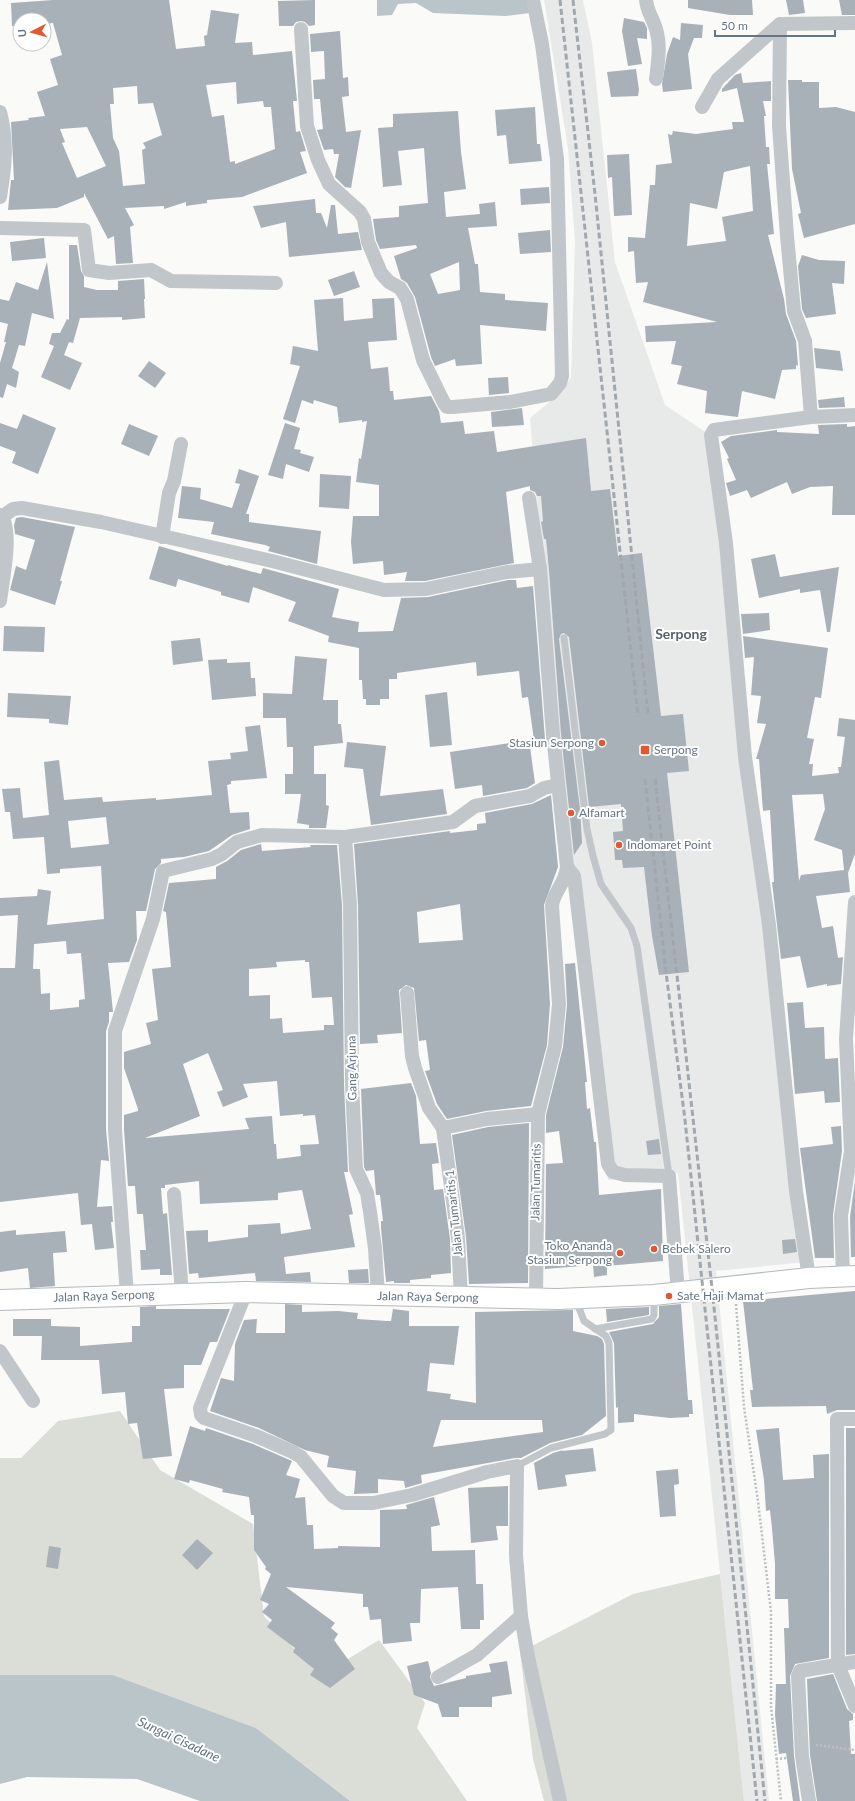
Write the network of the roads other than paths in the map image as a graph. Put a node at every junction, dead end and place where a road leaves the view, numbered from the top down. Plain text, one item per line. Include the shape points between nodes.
1 (533, 0) edge
2 (646, 0) edge
3 (855, 23) edge
4 (780, 24) junction
5 (301, 29) dead end
6 (656, 79) dead end
7 (702, 107) dead end
8 (0, 112) edge
9 (0, 197) edge
10 (0, 228) edge
11 (276, 283) dead end
12 (855, 415) edge
13 (811, 417) junction
14 (181, 444) dead end
15 (529, 498) dead end
16 (1, 516) edge
17 (162, 537) junction
18 (2, 567) edge
19 (540, 569) junction
20 (0, 601) edge
21 (564, 638) dead end
22 (558, 785) junction
23 (345, 837) junction
24 (567, 867) junction
25 (855, 902) edge
26 (407, 993) dead end
27 (852, 1101) edge
28 (538, 1114) junction
29 (443, 1128) junction
30 (669, 1176) junction
31 (174, 1194) dead end
32 (849, 1276) edge
33 (809, 1278) junction
34 (246, 1292) junction
35 (182, 1293) junction
36 (678, 1293) junction
37 (127, 1295) junction
38 (654, 1295) junction
39 (378, 1296) junction
40 (461, 1298) junction
41 (536, 1298) junction
42 (576, 1298) junction
43 (0, 1300) edge
44 (595, 1329) junction
45 (0, 1351) edge
46 (33, 1401) dead end
47 (855, 1419) edge
48 (517, 1466) junction
49 (521, 1616) junction
50 (855, 1662) edge
51 (838, 1665) junction
52 (438, 1677) dead end
53 (855, 1706) edge
54 (560, 1801) edge
55 (809, 1801) edge

1 - 5 street via 542,44 557,159 562,376 551,394 510,402 453,407 447,407 444,403 423,360 407,299 400,288 389,282 381,273 368,242 364,219 360,212 330,184 318,160 307,126
2 - 6 street via 647,10 656,29 659,50
3 - 4 street
4 - 7 street via 718,79
4 - 13 street via 779,126 787,236 794,311 805,341
8 - 9 street via 4,127 6,162
10 - 11 street via 84,230 89,270 109,273 151,270 171,281
12 - 13 street
13 - 33 street via 721,428 714,430 711,435 726,551 745,756 768,925 796,1191
14 - 17 street
15 - 19 street
16 - 17 street via 13,509 22,508 101,522
16 - 18 street via 7,532
17 - 19 street via 272,561 384,590 426,589 507,572
18 - 20 street
19 - 22 street
21 - 30 lane via 587,829 601,884 631,928 637,946
22 - 23 street via 544,788 530,796 475,806 453,822
22 - 24 street
23 - 37 street via 262,836 237,842 212,859 167,868 162,872 153,919 115,1032 115,1130
23 - 39 street, Gang Arjuna via 350,905 352,1085 356,1169 367,1193 375,1248
24 - 28 street, Jalan Tumaritis via 564,882 552,903 559,1004 555,1046
24 - 30 street via 574,876 608,1164 613,1172 625,1175
25 - 27 street via 846,1039
26 - 29 street via 415,1068 429,1108
27 - 32 street via 851,1151 841,1216
28 - 29 street via 487,1119
28 - 41 street, Jalan Tumaritis
29 - 40 street, Jalan Tumaritis 1 via 458,1238
30 - 36 street
31 - 35 street
32 - 33 main road, Jalan Raya Serpong
33 - 36 main road, Jalan Raya Serpong
34 - 35 main road, Jalan Raya Serpong
34 - 39 main road, Jalan Raya Serpong
34 - 48 street via 200,1408 204,1418 293,1452 301,1457 333,1496 344,1503 373,1503 412,1495 487,1472
35 - 37 main road, Jalan Raya Serpong
36 - 38 main road, Jalan Raya Serpong
37 - 43 main road, Jalan Raya Serpong
38 - 42 main road, Jalan Raya Serpong
38 - 44 lane via 654,1315 650,1320
39 - 40 main road, Jalan Raya Serpong
40 - 41 main road, Jalan Raya Serpong
41 - 42 main road, Jalan Raya Serpong
42 - 44 lane via 581,1318
44 - 48 lane via 606,1336 609,1343 611,1430 605,1434 551,1448
45 - 46 street
47 - 51 street via 836,1419
48 - 49 street via 516,1555
49 - 52 street via 477,1655
49 - 54 street
50 - 51 street
51 - 53 street
51 - 55 street via 800,1671 798,1676

